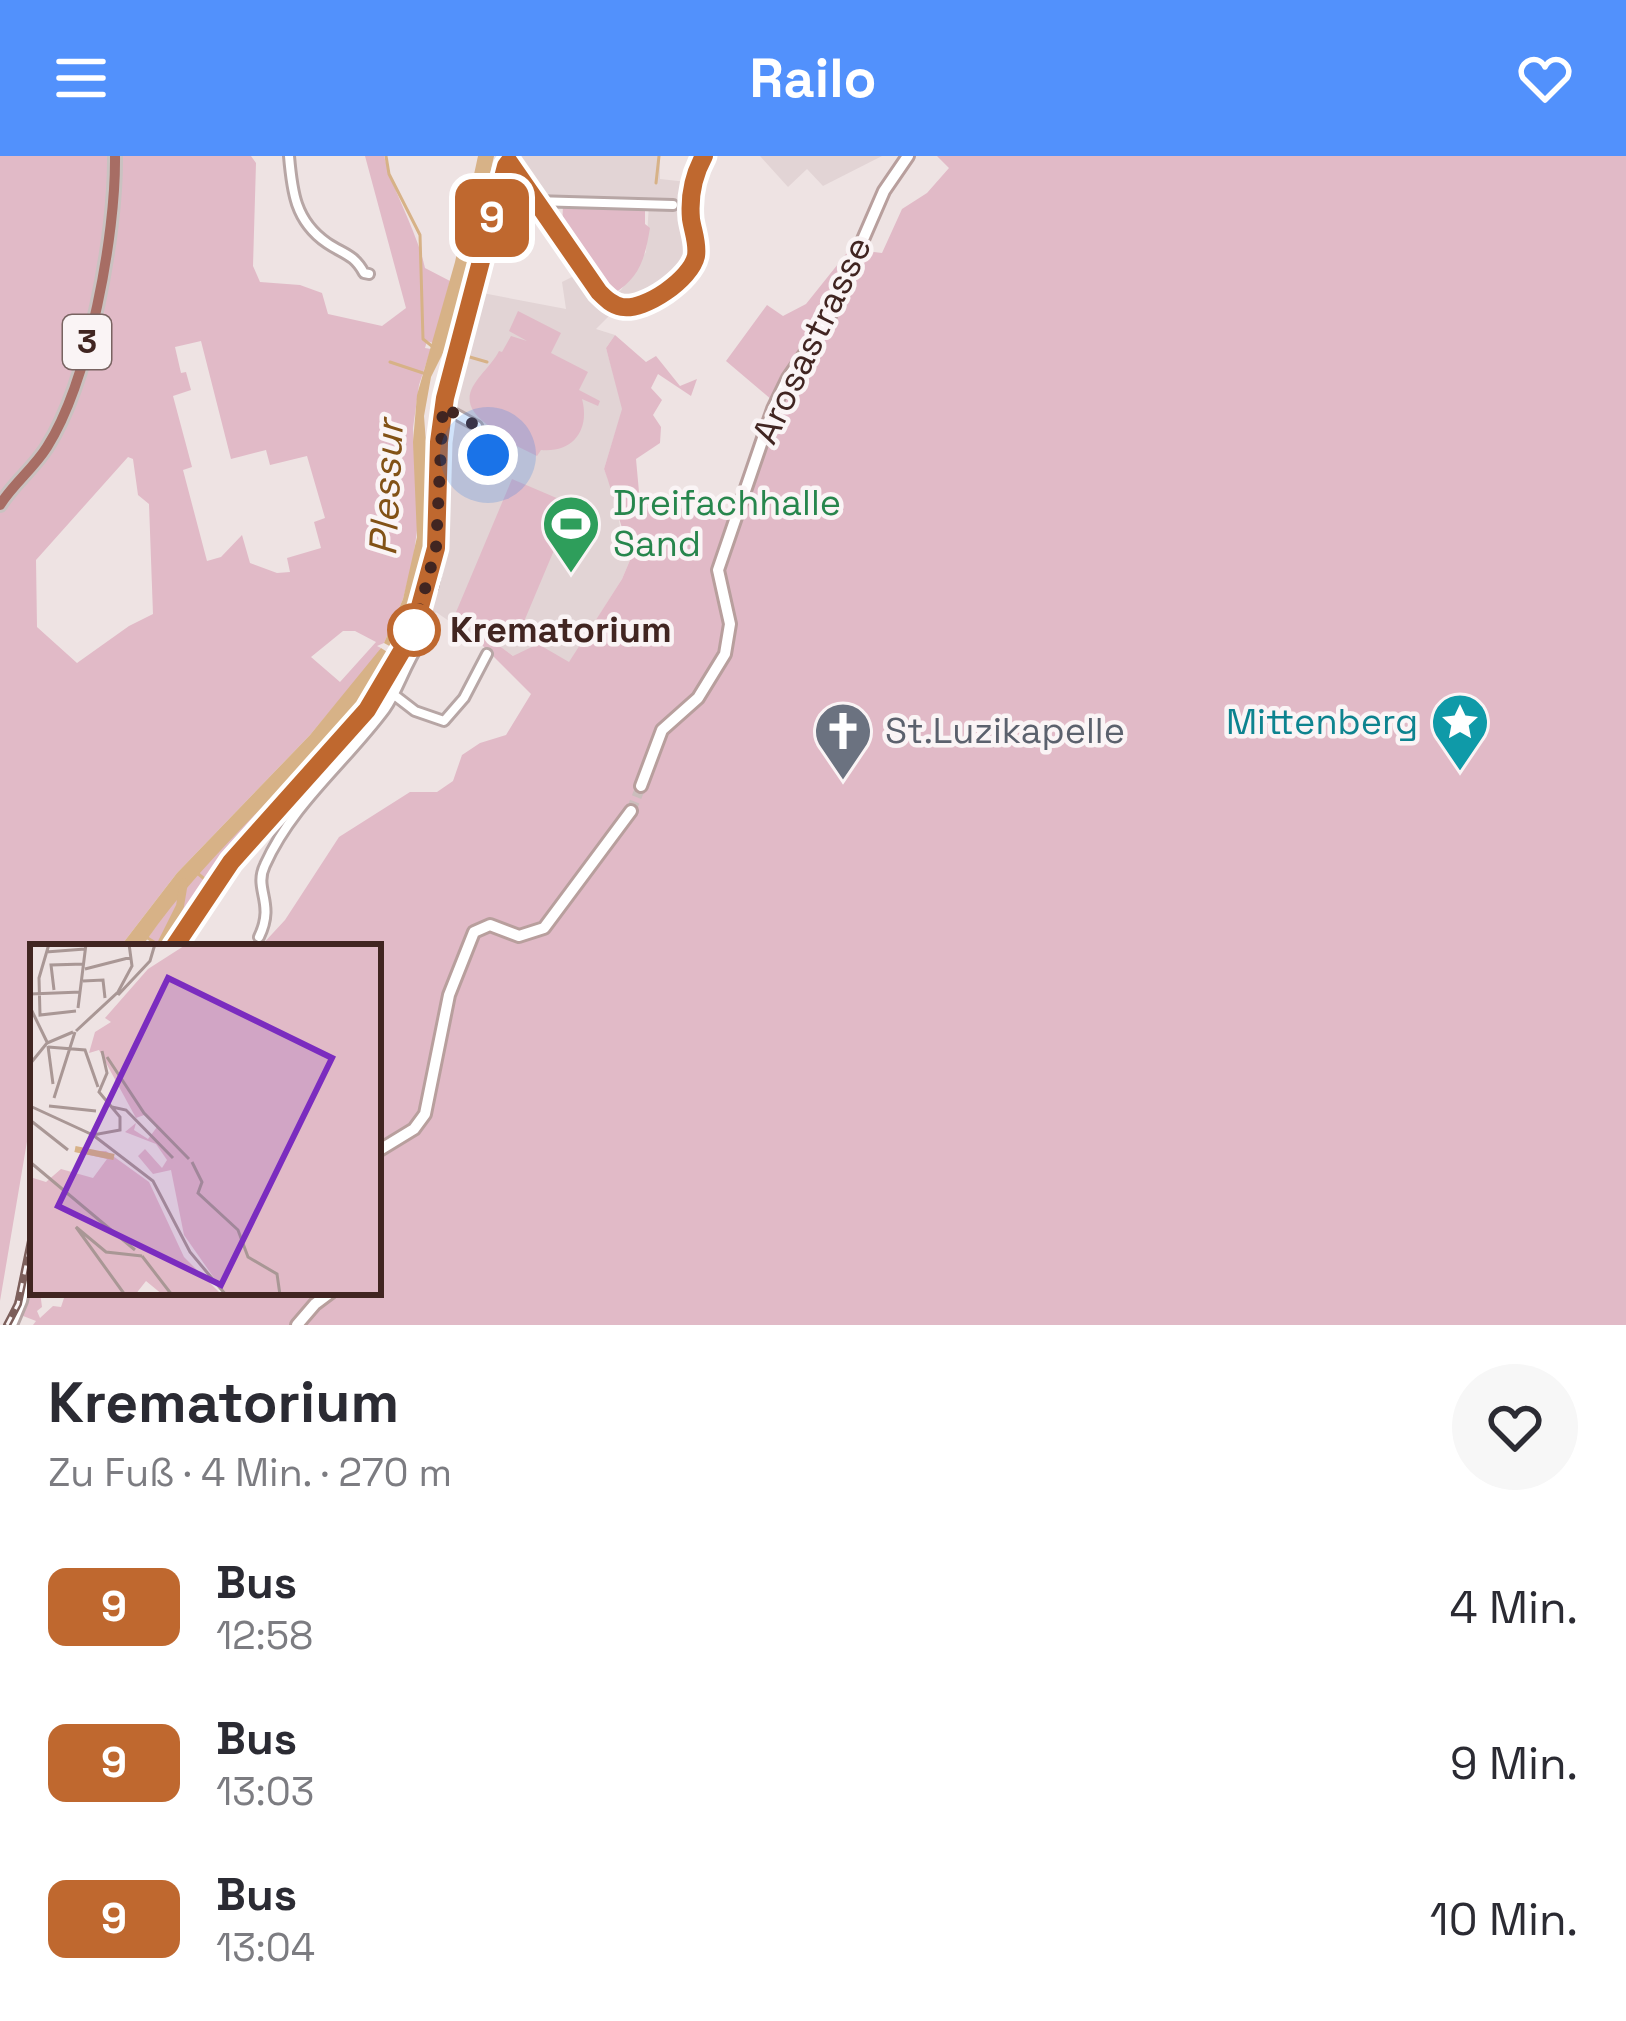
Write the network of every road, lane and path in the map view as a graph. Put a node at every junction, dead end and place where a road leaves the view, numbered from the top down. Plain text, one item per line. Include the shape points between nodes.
1 (115, 156) edge
2 (289, 156) edge
3 (704, 156) edge
4 (908, 156) edge
5 (508, 159) edge
6 (534, 201) junction
7 (673, 205) dead end
8 (369, 274) dead end
9 (443, 407) junction
10 (488, 455) dead end
11 (0, 506) edge
12 (413, 632) junction
13 (487, 654) dead end
14 (393, 694) junction
15 (640, 786) tunnel mouth
16 (631, 811) tunnel mouth
17 (259, 937) dead end
18 (176, 944) edge
19 (381, 1148) edge
20 (30, 1264) edge
21 (327, 1295) edge
22 (12, 1325) edge
23 (297, 1325) edge

1 - 11 main road, 3 via 113,208 80,370 50,444
2 - 8 street via 304,220
3 - 6 main road via 691,194 694,264 635,306 603,296
4 - 15 main road, Arosastrasse via 884,190 828,320 776,399 718,570 731,630 725,654 698,698 662,730
5 - 6 main road
5 - 9 street
6 - 7 street
9 - 10 street via 477,426
9 - 12 street via 436,548
12 - 14 street via 420,643
12 - 18 street via 367,710 231,862
13 - 14 street via 444,721
14 - 17 street via 278,838 261,874 268,907
16 - 19 main road via 548,926 523,936 490,925 474,932 449,995 422,1121
20 - 22 street
21 - 23 main road

